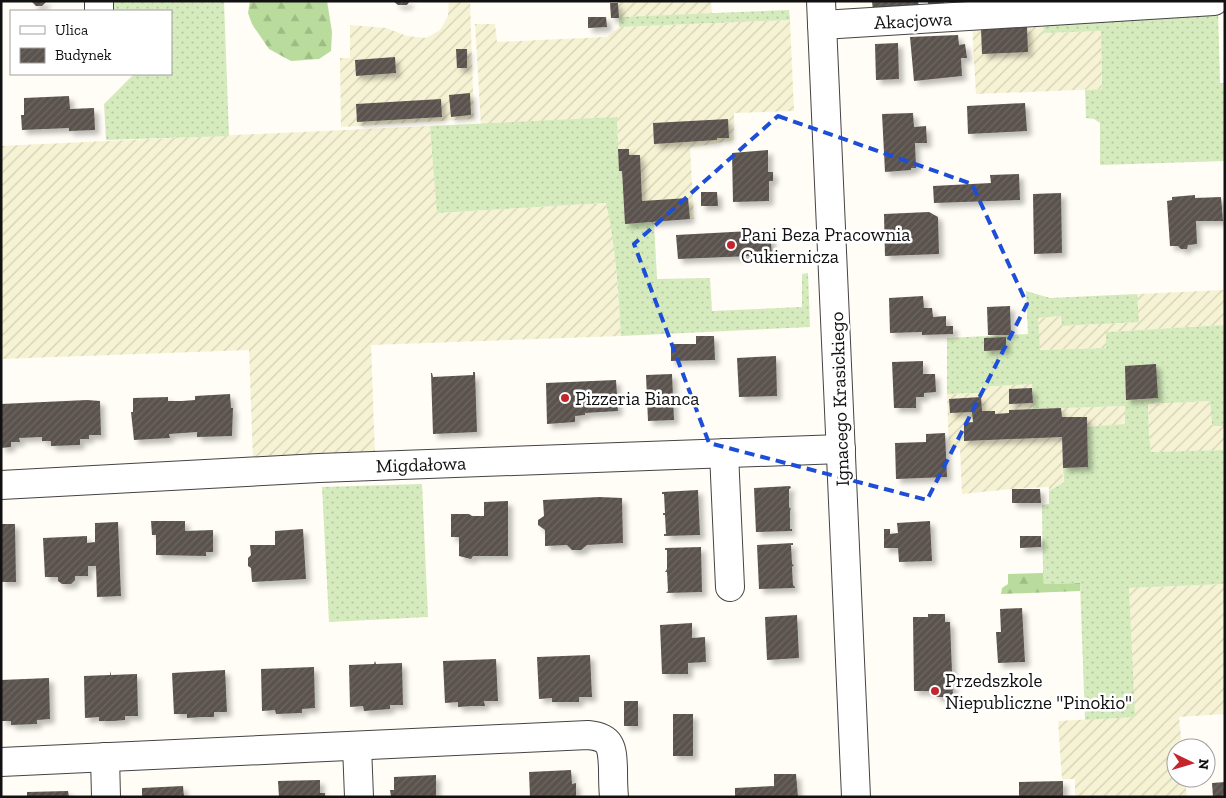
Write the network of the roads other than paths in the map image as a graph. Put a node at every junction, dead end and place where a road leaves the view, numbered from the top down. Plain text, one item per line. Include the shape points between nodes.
1 (1214, 1) edge
2 (822, 13) edge
3 (841, 449) junction
4 (724, 453) junction
5 (1, 485) edge
6 (730, 587) dead end
7 (357, 746) junction
8 (105, 757) junction
9 (1, 762) edge
10 (106, 797) edge
11 (360, 797) edge
12 (614, 797) edge
13 (856, 797) edge

1 - 2 street, Akacjowa
2 - 3 street, Ignacego Krasickiego
3 - 4 street, Migdałowa
3 - 13 street, Ignacego Krasickiego
4 - 5 street, Migdałowa via 318,468
4 - 6 street
7 - 8 street
7 - 11 street
7 - 12 street via 598,736 605,739 612,749
8 - 9 street
8 - 10 street

